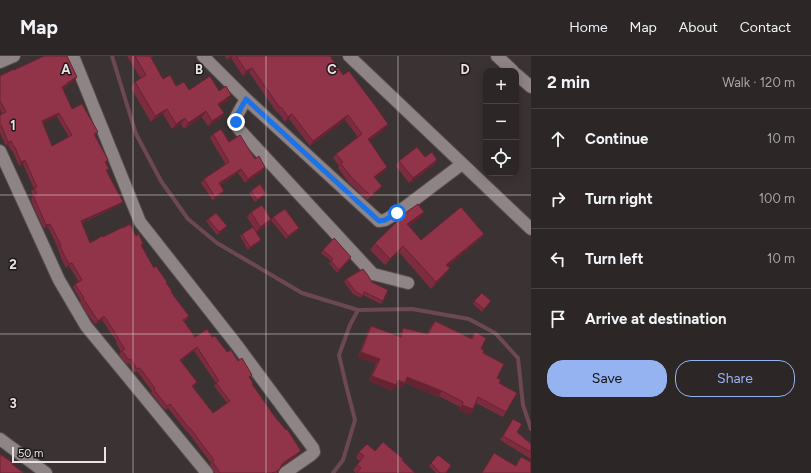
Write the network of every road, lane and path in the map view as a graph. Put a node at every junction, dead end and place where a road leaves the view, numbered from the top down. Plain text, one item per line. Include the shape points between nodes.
1 (14, 56) edge
2 (73, 56) edge
3 (204, 56) edge
4 (349, 56) edge
5 (497, 56) edge
6 (0, 62) edge
7 (510, 68) edge
8 (519, 77) edge
9 (531, 88) edge
10 (246, 99) junction
11 (0, 151) edge
12 (462, 164) junction
13 (531, 230) edge
14 (408, 283) dead end
15 (0, 439) edge
16 (46, 473) edge
17 (207, 473) edge
18 (285, 473) edge

1 - 6 street
2 - 18 street via 140,222 236,344 313,448 314,452 311,455
3 - 10 street
4 - 12 street
5 - 7 street
8 - 9 street
10 - 12 street via 379,221 397,213
10 - 14 street via 236,117 237,127 373,274
11 - 17 street via 59,280 86,326
12 - 13 street
15 - 16 street

